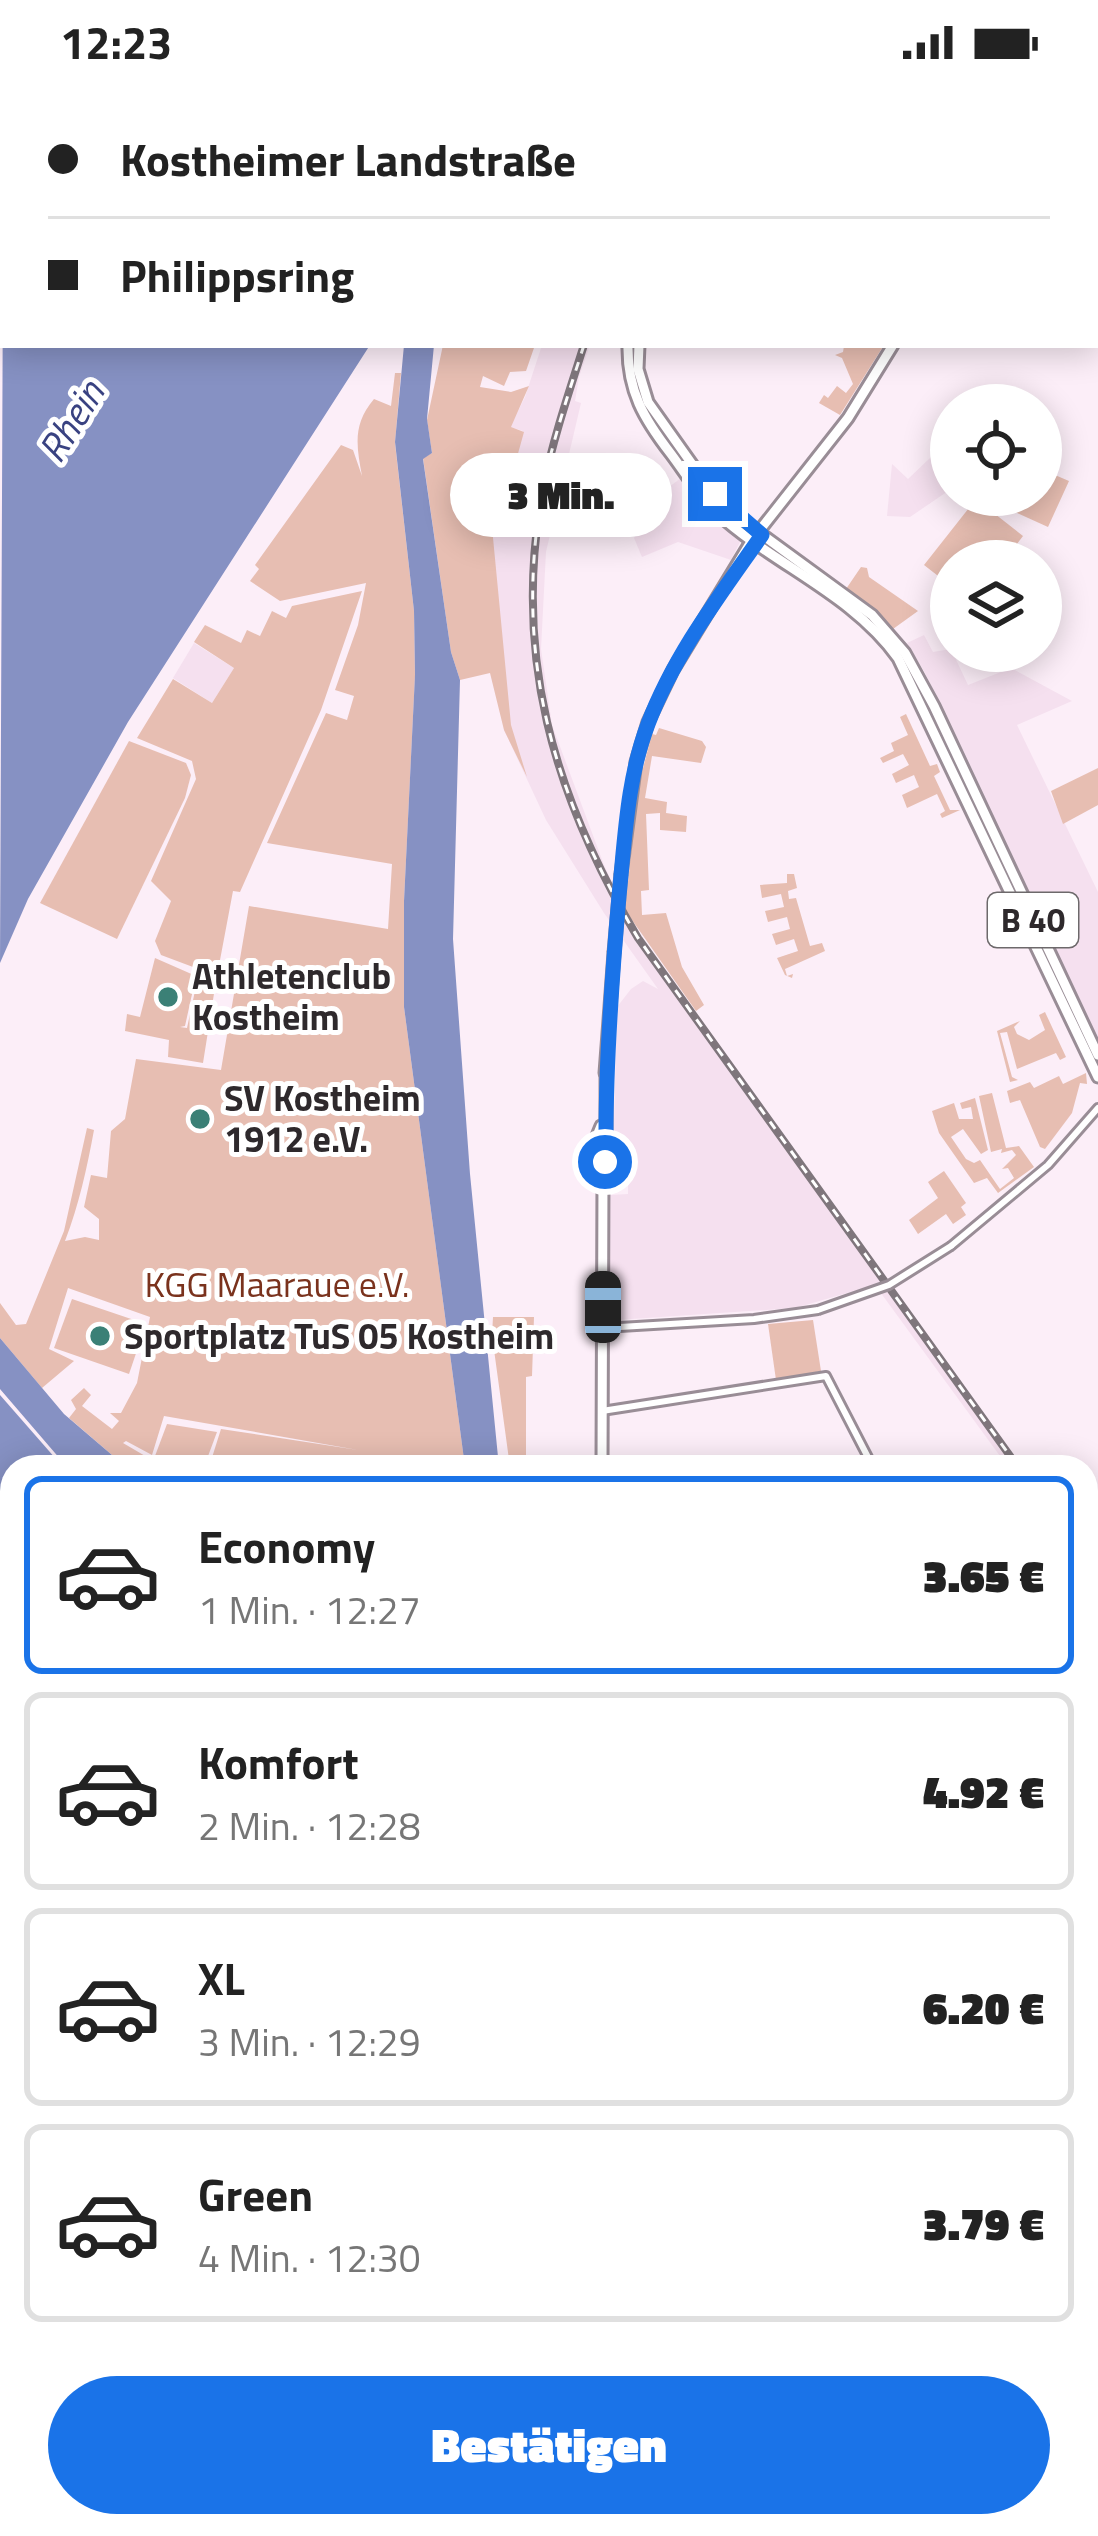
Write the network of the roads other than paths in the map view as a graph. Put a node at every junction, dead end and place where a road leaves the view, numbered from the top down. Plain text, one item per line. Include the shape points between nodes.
1 (629, 348) edge
2 (639, 348) edge
3 (891, 348) edge
4 (640, 397) junction
5 (757, 538) junction
6 (1098, 1055) edge
7 (1098, 1077) edge
8 (1098, 1108) edge
9 (603, 1328) junction
10 (602, 1411) junction
11 (602, 1455) edge
12 (867, 1455) edge

1 - 4 main road, B 40
2 - 4 main road, B 40
3 - 5 main road
4 - 5 main road, B 40 via 711,498
5 - 6 main road, B 40 via 864,608 905,653
5 - 7 main road, B 40 via 857,613 898,658
5 - 9 main road, bridge via 676,664 648,722 630,791 606,1068 603,1135 612,1144 603,1153
8 - 9 street, bridge via 1048,1165 889,1286 768,1318
9 - 10 main road
10 - 11 main road
10 - 12 street via 826,1376

